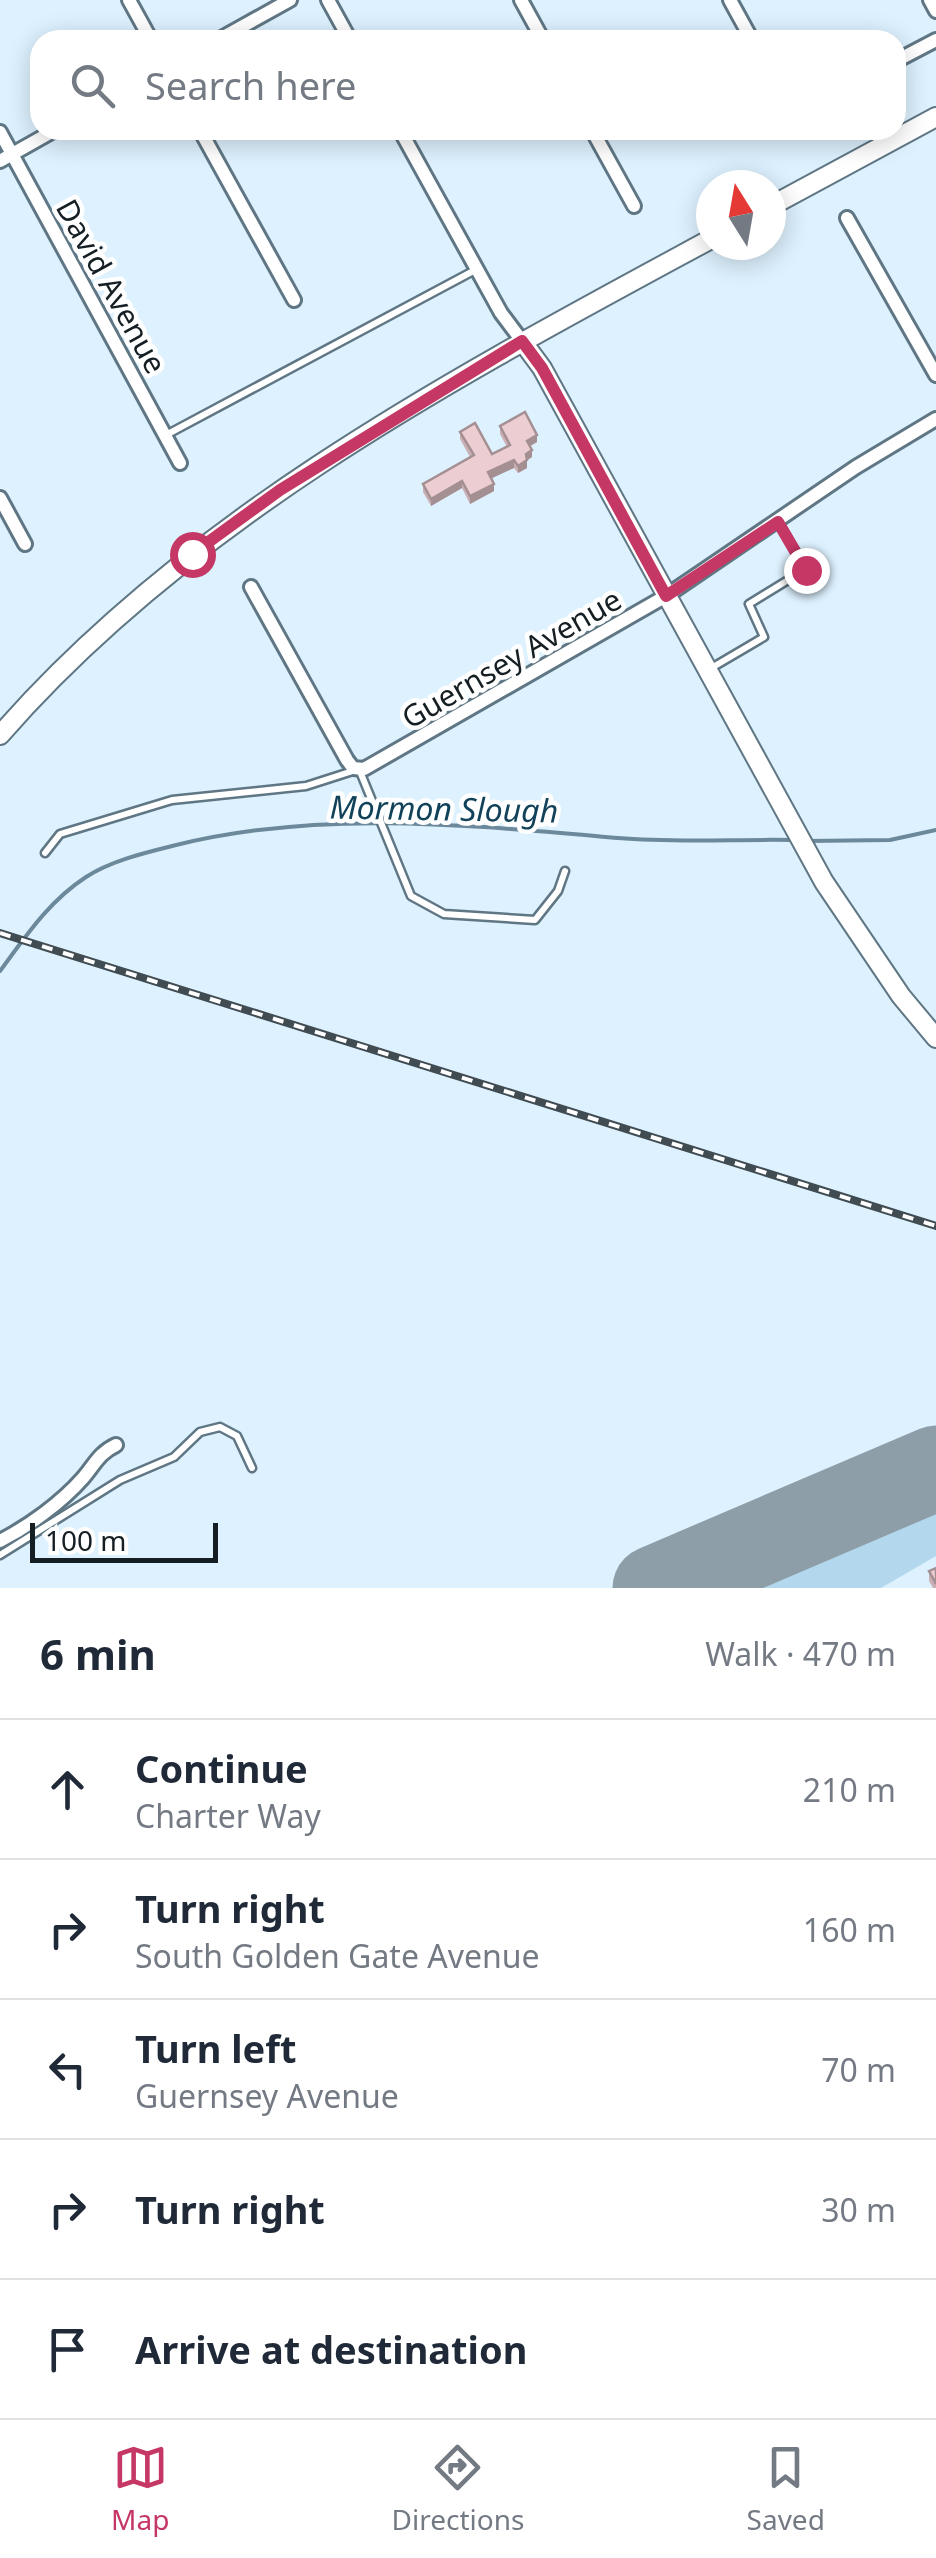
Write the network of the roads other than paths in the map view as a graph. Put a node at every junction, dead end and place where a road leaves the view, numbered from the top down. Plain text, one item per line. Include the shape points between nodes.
1 (129, 0) edge
2 (290, 0) edge
3 (328, 0) edge
4 (520, 0) edge
5 (730, 0) edge
6 (930, 0) edge
7 (936, 10) edge
8 (146, 30) edge
9 (236, 30) edge
10 (344, 30) edge
11 (536, 30) edge
12 (746, 30) edge
13 (936, 40) edge
14 (906, 56) edge
15 (936, 117) edge
16 (0, 132) edge
17 (906, 133) edge
18 (37, 140) edge
19 (206, 140) edge
20 (406, 140) edge
21 (598, 140) edge
22 (893, 140) edge
23 (6, 157) edge
24 (786, 198) edge
25 (634, 206) dead end
26 (848, 218) dead end
27 (696, 247) edge
28 (477, 269) junction
29 (294, 300) dead end
30 (522, 341) junction
31 (936, 375) edge
32 (936, 420) edge
33 (165, 435) junction
34 (180, 464) dead end
35 (0, 498) edge
36 (778, 522) junction
37 (25, 544) dead end
38 (251, 588) dead end
39 (666, 596) junction
40 (706, 670) junction
41 (0, 735) edge
42 (359, 770) junction
43 (45, 852) dead end
44 (565, 870) dead end
45 (936, 1038) edge
46 (116, 1444) dead end
47 (252, 1468) dead end
48 (0, 1541) edge
49 (0, 1555) edge

1 - 8 street
2 - 9 street
3 - 10 street
4 - 11 street
5 - 12 street
6 - 7 street
13 - 14 street
15 - 17 main road
16 - 23 street, David Avenue
18 - 23 street
19 - 29 street
20 - 28 street
21 - 25 street
22 - 24 main road
23 - 33 street, David Avenue
26 - 31 street
27 - 30 main road
28 - 30 street
28 - 33 lane
30 - 39 main road
30 - 41 main road via 280,490 192,554 57,673
32 - 36 street, Guernsey Avenue
33 - 34 street, David Avenue
35 - 37 street
36 - 39 street, Guernsey Avenue
36 - 40 lane via 806,570 750,604 764,637
38 - 42 street via 347,760
39 - 40 main road
39 - 42 street, Guernsey Avenue
40 - 45 main road via 824,882
42 - 43 lane via 306,786 172,800 60,834
42 - 44 lane via 411,896 444,914 535,920
46 - 48 street via 101,1452 82,1479
47 - 49 lane via 237,1436 220,1428 200,1432 174,1457 120,1480

